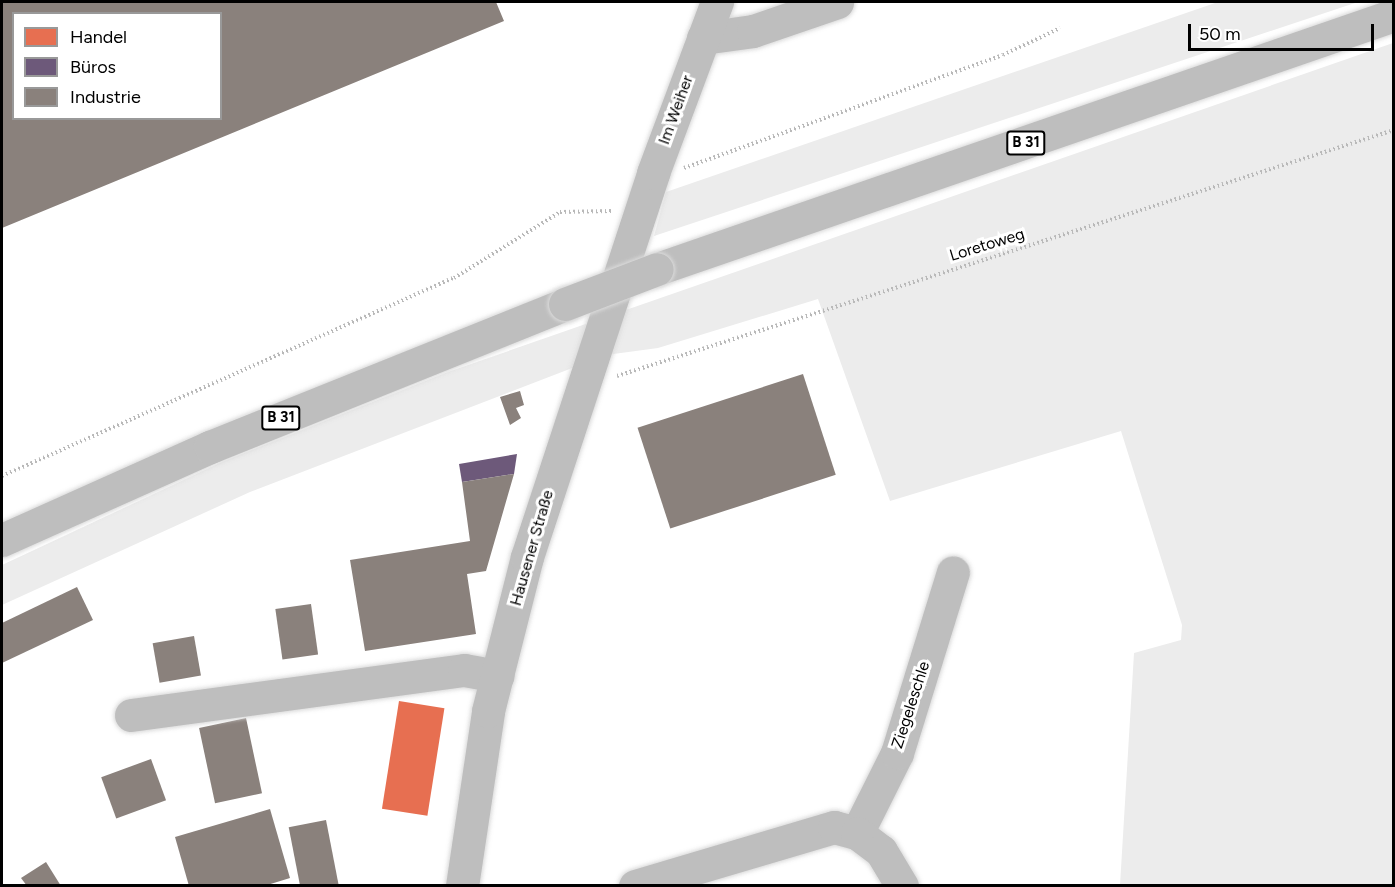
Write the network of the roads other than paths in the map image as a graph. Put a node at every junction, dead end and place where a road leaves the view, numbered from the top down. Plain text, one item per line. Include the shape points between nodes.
1 (717, 2) edge
2 (837, 2) edge
3 (1394, 15) edge
4 (704, 38) junction
5 (637, 220) joint
6 (2, 540) edge
7 (953, 572) dead end
8 (497, 676) junction
9 (131, 715) dead end
10 (857, 834) junction
11 (462, 885) edge
12 (635, 885) edge
13 (902, 885) edge

1 - 4 main road, Im Weiher
2 - 4 main road via 753,31
3 - 6 main road, B 31, bridge via 564,304 210,447
4 - 5 main road, Im Weiher
5 - 8 main road, Hausener Straße via 527,557
7 - 10 main road, Ziegeleschle via 897,753
8 - 9 main road via 464,670
8 - 11 main road, Hausener Straße via 468,824
10 - 12 main road via 834,827 808,831
10 - 13 main road via 881,851

